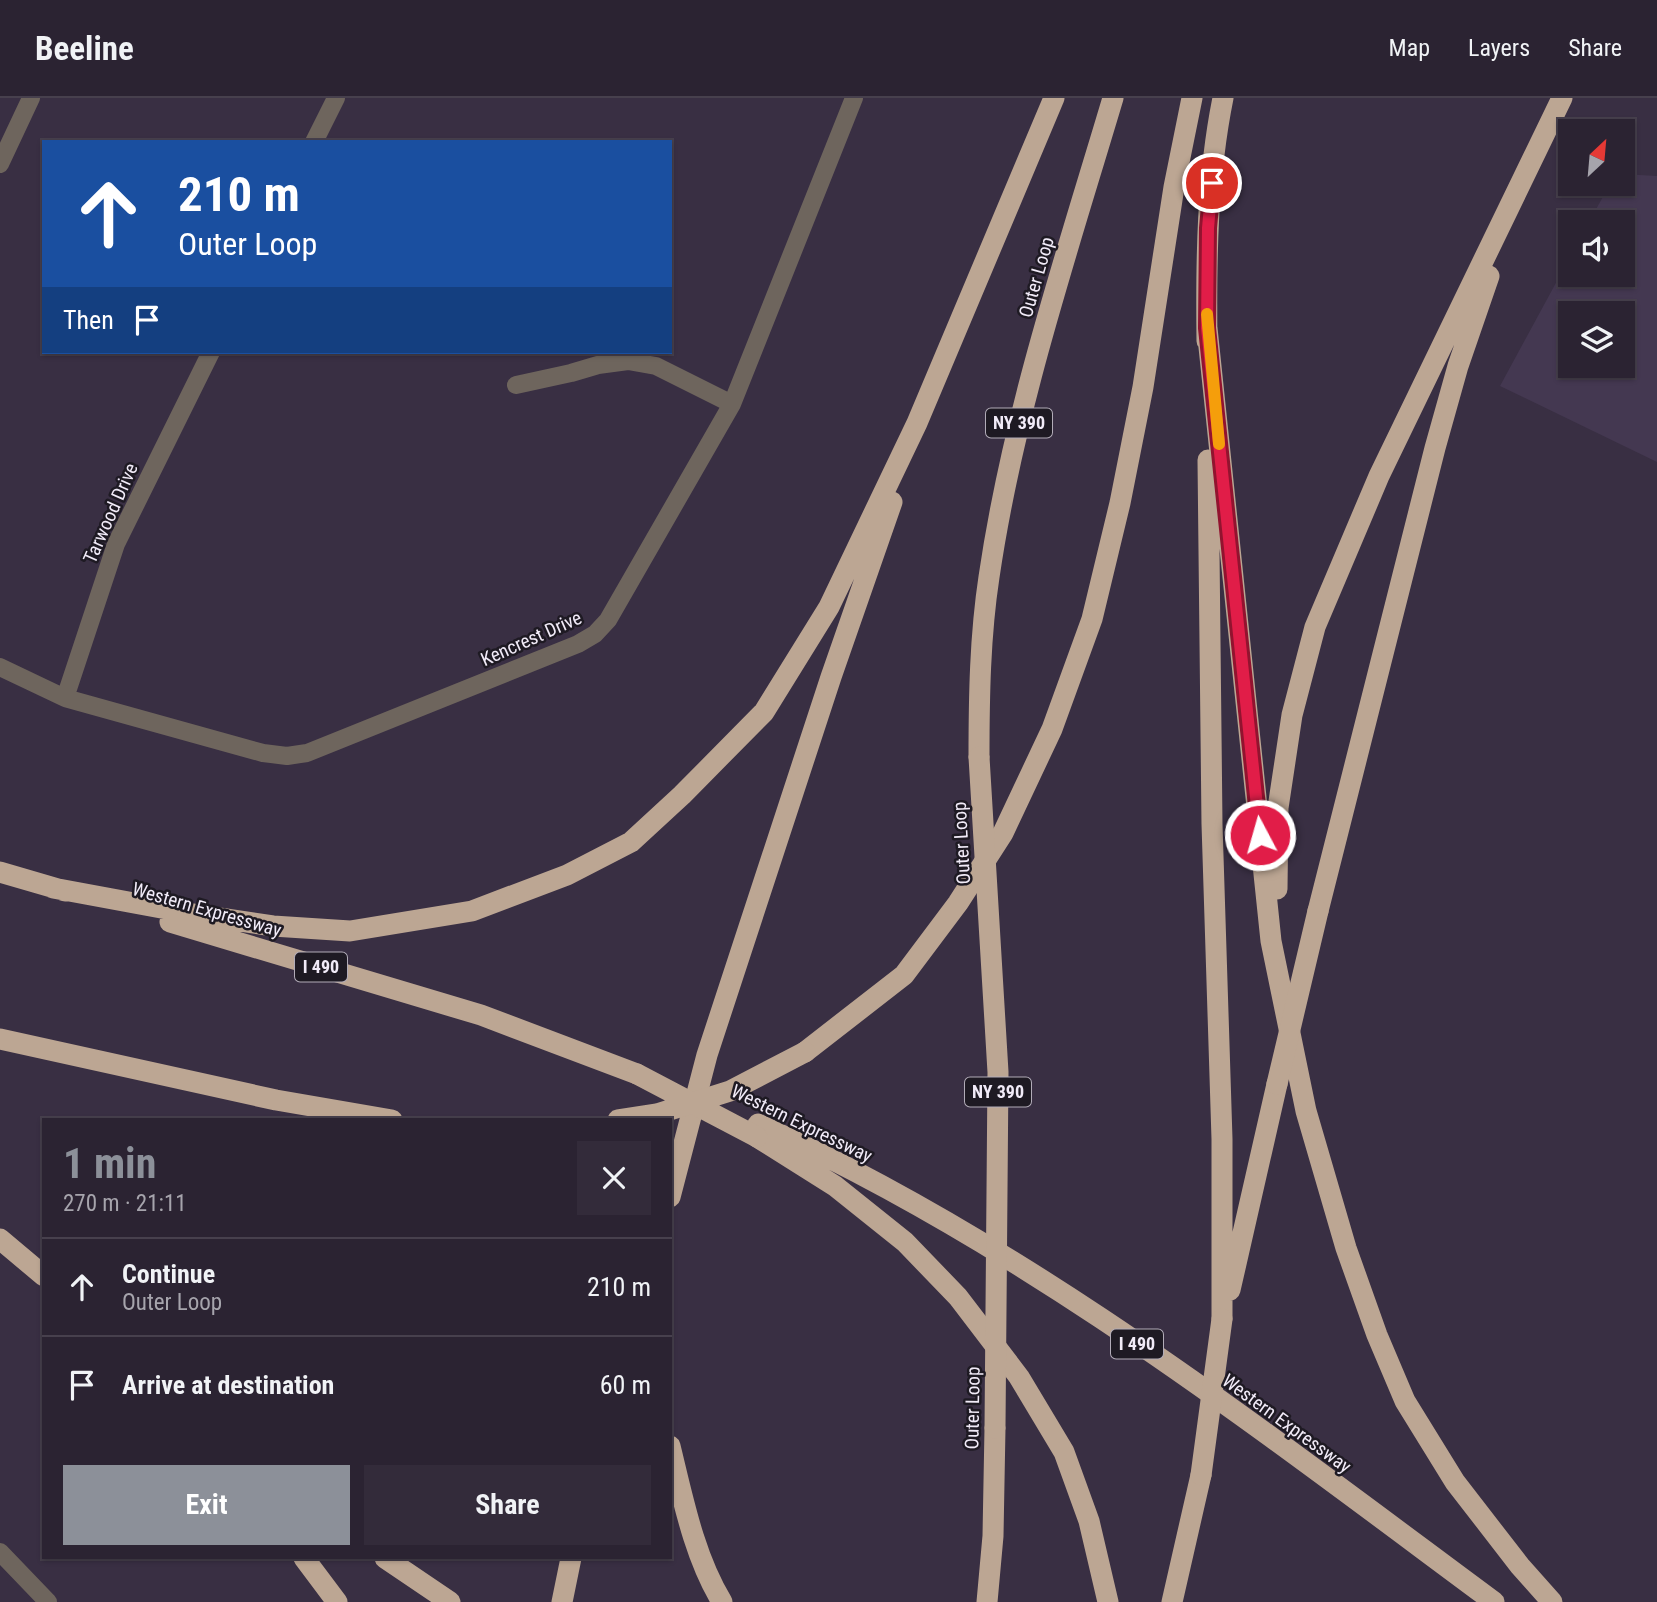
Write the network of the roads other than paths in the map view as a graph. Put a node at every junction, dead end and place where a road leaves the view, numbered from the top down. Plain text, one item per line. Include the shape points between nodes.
1 (336, 98) edge
2 (854, 98) edge
3 (1054, 98) edge
4 (1113, 98) edge
5 (1192, 98) edge
6 (1223, 98) edge
7 (1562, 98) edge
8 (25, 100) edge
9 (315, 140) edge
10 (0, 164) edge
11 (1521, 185) junction
12 (1207, 328) junction
13 (210, 354) edge
14 (516, 385) dead end
15 (732, 404) junction
16 (917, 423) junction
17 (0, 667) edge
18 (65, 698) junction
19 (0, 872) edge
20 (53, 888) junction
21 (1277, 971) junction
22 (0, 1040) edge
23 (380, 1118) edge
24 (631, 1118) edge
25 (757, 1131) junction
26 (672, 1188) edge
27 (0, 1239) edge
28 (42, 1276) edge
29 (1222, 1319) junction
30 (672, 1454) edge
31 (0, 1552) edge
32 (305, 1559) edge
33 (386, 1559) edge
34 (572, 1559) edge
35 (48, 1602) edge
36 (337, 1602) edge
37 (450, 1602) edge
38 (562, 1602) edge
39 (722, 1602) edge
40 (987, 1602) edge
41 (1108, 1602) edge
42 (1172, 1602) edge
43 (1493, 1602) edge
44 (1552, 1602) edge

1 - 9 street
2 - 15 street, Kencrest Drive
3 - 16 highway
4 - 40 highway, Outer Loop / NY 390, bridge via 1023,402 989,577 979,675 979,757 998,1072 993,1536
5 - 24 highway, bridge via 1143,387 1092,619 1052,729 1003,833 904,975 805,1052 730,1091
6 - 12 highway via 1208,228
7 - 11 highway
8 - 10 street
11 - 21 highway via 1379,476 1315,628 1292,715 1278,808
11 - 29 highway, bridge via 1458,366 1318,911
12 - 21 highway
12 - 29 highway
13 - 18 street, Tarwood Drive via 116,544
14 - 15 street via 628,361 656,366
15 - 18 street, Kencrest Drive via 608,620 578,644 307,753 287,756
16 - 20 highway via 828,607 764,712 631,842 567,876 471,911 349,931 273,926
16 - 26 highway via 707,1055
17 - 18 street, Kencrest Drive
19 - 20 highway, Western Expressway / I 490
20 - 25 highway, Western Expressway / I 490, bridge via 481,1015 637,1074
21 - 44 highway via 1307,1111 1346,1248 1405,1401 1455,1482
22 - 23 highway
25 - 41 highway via 905,1242 958,1297 1019,1377 1064,1451 1089,1521
25 - 43 highway, Western Expressway / I 490 via 837,1163 969,1234 1222,1402
27 - 28 highway
29 - 42 highway, bridge via 1201,1475
30 - 39 highway via 687,1514
31 - 35 street
32 - 36 highway
33 - 37 highway
34 - 38 highway

